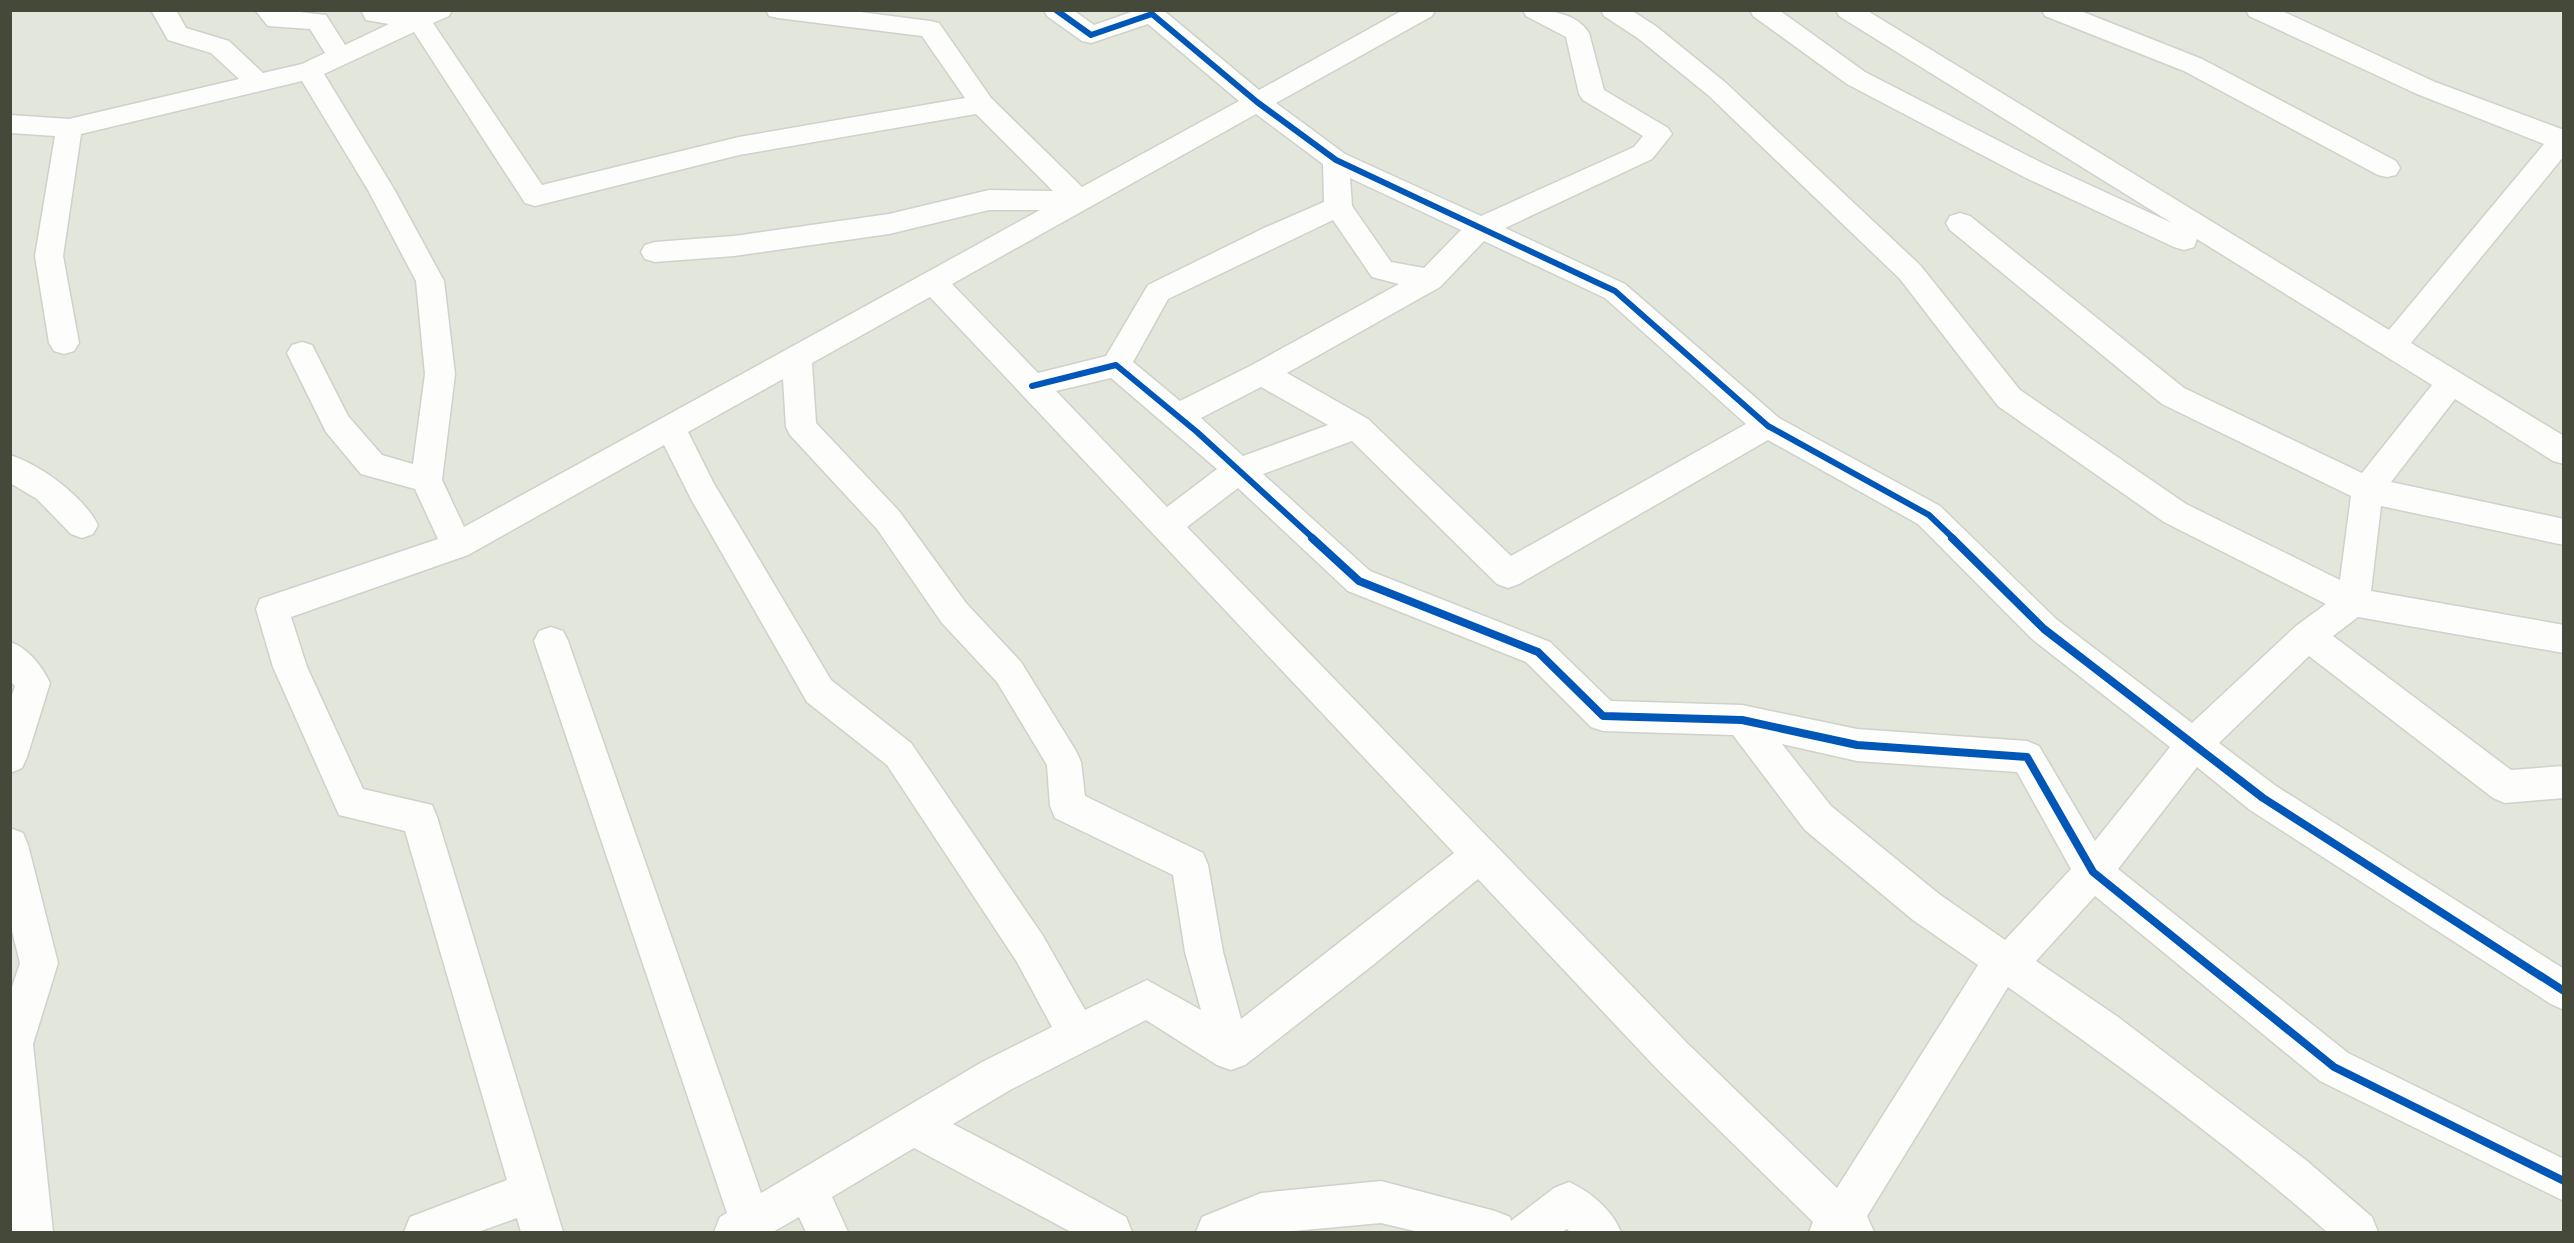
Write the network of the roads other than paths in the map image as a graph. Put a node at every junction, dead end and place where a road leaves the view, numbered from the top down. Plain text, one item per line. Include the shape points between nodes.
1 (163, 10) edge
2 (267, 10) edge
3 (373, 10) edge
4 (778, 10) edge
5 (1056, 10) edge
6 (1423, 10) edge
7 (1535, 10) edge
8 (1613, 10) edge
9 (1762, 10) edge
10 (1848, 10) edge
11 (2054, 10) edge
12 (2258, 10) edge
13 (429, 15) edge
14 (340, 57) junction
15 (309, 71) junction
16 (258, 83) junction
17 (1257, 102) junction
18 (982, 104) junction
19 (10, 124) edge
20 (69, 128) junction
21 (2563, 141) edge
22 (1336, 160) junction
23 (2387, 168) dead end
24 (1079, 201) junction
25 (1338, 207) junction
26 (1960, 224) dead end
27 (1480, 228) junction
28 (655, 252) dead end
29 (1430, 279) junction
30 (933, 282) junction
31 (2325, 306) junction
32 (64, 343) dead end
33 (2391, 347) junction
34 (302, 353) dead end
35 (797, 357) junction
36 (1116, 365) junction
37 (1262, 373) junction
38 (2451, 383) junction
39 (1032, 386) junction
40 (1177, 416) junction
41 (1768, 426) junction
42 (1357, 427) junction
43 (670, 428) junction
44 (2564, 452) edge
45 (10, 467) edge
46 (1239, 470) junction
47 (426, 480) junction
48 (2367, 490) junction
49 (82, 525) dead end
50 (1165, 526) junction
51 (2564, 532) edge
52 (458, 546) junction
53 (2353, 602) junction
54 (2308, 636) junction
55 (2564, 639) edge
56 (551, 641) dead end
57 (10, 656) edge
58 (1742, 720) junction
59 (2194, 744) junction
60 (10, 757) edge
61 (2564, 782) edge
62 (10, 844) edge
63 (1480, 855) junction
64 (2093, 872) junction
65 (2003, 960) junction
66 (2564, 991) edge
67 (1077, 1035) junction
68 (12, 1043) edge
69 (1231, 1051) junction
70 (914, 1126) junction
71 (2564, 1181) edge
72 (807, 1189) junction
73 (531, 1192) junction
74 (743, 1228) edge
75 (1841, 1228) edge
76 (32, 1233) edge
77 (425, 1233) edge
78 (542, 1233) edge
79 (827, 1233) edge
80 (1111, 1233) edge
81 (1217, 1233) edge
82 (1495, 1233) edge
83 (1527, 1233) edge
84 (1600, 1233) edge
85 (2357, 1233) edge

1 - 16 street via 177,34 220,47
2 - 14 street via 277,20 316,21
3 - 13 street via 375,14
4 - 18 street via 930,29
5 - 17 street via 1091,35 1152,14
6 - 17 street
7 - 27 street via 1577,33 1592,94 1659,134 1643,153
8 - 53 street via 1717,89 1910,272 2009,398 2175,513
9 - 31 street via 1856,78 2012,160
10 - 31 street
11 - 23 street via 2193,64
12 - 21 street via 2426,88
13 - 14 street
13 - 18 street via 536,196 739,146
14 - 15 street
15 - 16 street
15 - 47 street via 381,189 430,281 440,374
16 - 20 street
17 - 22 street
17 - 24 street
18 - 24 street
19 - 20 street
20 - 32 street via 49,256
21 - 33 street
22 - 25 street
22 - 27 street
24 - 28 street via 989,200 889,224 734,246
24 - 30 street
25 - 29 street via 1382,270
25 - 36 street via 1158,292
26 - 48 street via 2173,396
27 - 29 street
27 - 41 street via 1615,291
29 - 37 street
30 - 35 street
30 - 39 street
31 - 33 street
33 - 38 street
34 - 47 street via 337,424 372,465
35 - 43 street
35 - 69 street via 801,426 888,520 954,613 1009,672 1064,762 1068,806 1190,866 1204,952
36 - 39 street
36 - 40 street
37 - 40 street
37 - 42 street
38 - 44 street
38 - 48 street
39 - 50 street
40 - 46 street
41 - 42 street via 1508,574
41 - 59 street via 1929,515 2044,629
42 - 46 street
43 - 52 street
43 - 67 street via 819,690 899,754 1030,949
45 - 49 street via 48,490
46 - 50 street
46 - 58 street via 1359,581 1538,652 1603,716
47 - 52 street
48 - 51 street
48 - 53 street
50 - 63 street
52 - 73 street via 272,609 290,667 352,803 419,817
53 - 54 street
53 - 55 street
54 - 59 street
54 - 61 street via 2505,787
56 - 74 street
57 - 60 street via 33,683
58 - 64 street via 1857,744 2027,757
58 - 65 street via 1818,818 1926,907
59 - 64 street
59 - 66 street via 2263,798
62 - 68 street via 39,963
63 - 69 street
63 - 75 street
64 - 65 street via 2009,963
64 - 71 street via 2334,1067
65 - 75 street
65 - 85 street via 2104,1031 2293,1175
67 - 69 street via 1147,999
67 - 70 street via 996,1076
68 - 76 street
70 - 72 street
70 - 80 street
72 - 74 street
72 - 79 street
73 - 77 street
73 - 78 street
81 - 82 street via 1261,1214 1382,1202
83 - 84 street via 1569,1203

